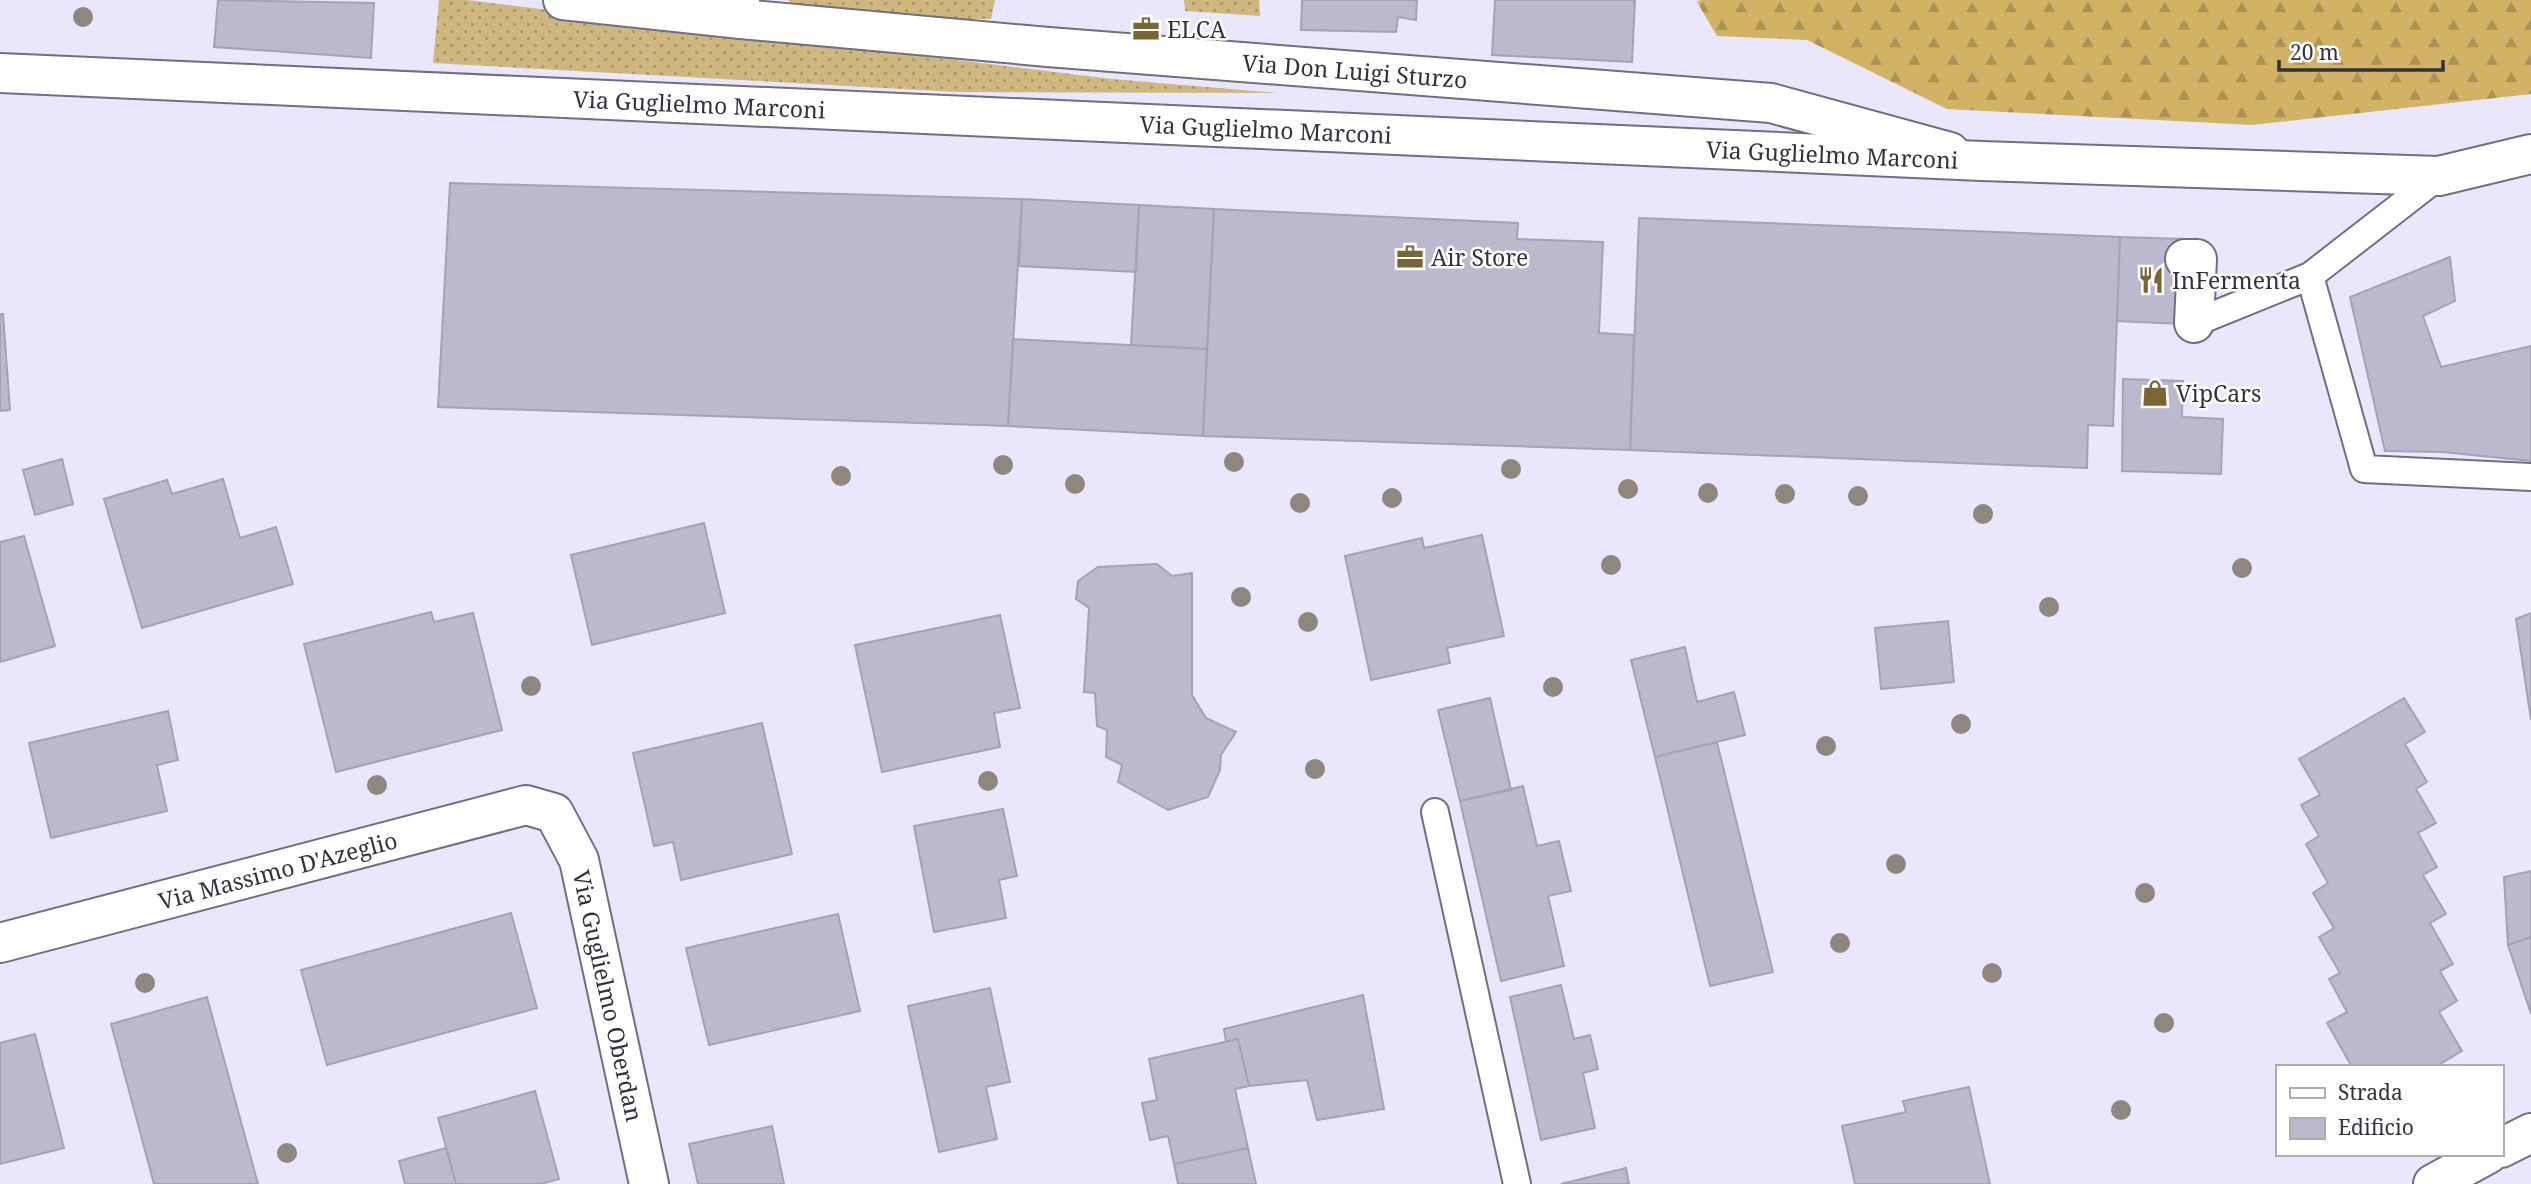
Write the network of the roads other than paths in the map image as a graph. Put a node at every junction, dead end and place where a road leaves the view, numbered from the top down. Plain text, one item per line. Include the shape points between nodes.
1 (563, 0) edge
2 (740, 10) edge
3 (0, 74) edge
4 (2531, 154) edge
5 (1982, 161) junction
6 (2439, 176) junction
7 (2185, 259) dead end
8 (2310, 276) junction
9 (2194, 323) joint
10 (2531, 477) edge
11 (1435, 812) dead end
12 (554, 813) joint
13 (0, 943) edge
14 (2531, 1133) edge
15 (2503, 1147) edge
16 (2484, 1156) edge
17 (649, 1184) edge
18 (1517, 1184) edge
19 (2433, 1184) edge

1 - 2 street, Via Don Luigi Sturzo
2 - 5 street, Via Don Luigi Sturzo via 1076,49 1771,103
3 - 5 street, Via Guglielmo Marconi
4 - 6 street, Via Guglielmo Marconi
5 - 6 street, Via Guglielmo Marconi
6 - 8 lane
7 - 9 street via 2197,260
8 - 9 lane
8 - 10 lane via 2364,469
11 - 18 lane
12 - 13 street, Via Massimo D'Azeglio via 526,805
12 - 17 street, Via Guglielmo Oberdan via 579,860
14 - 15 street
16 - 19 street

